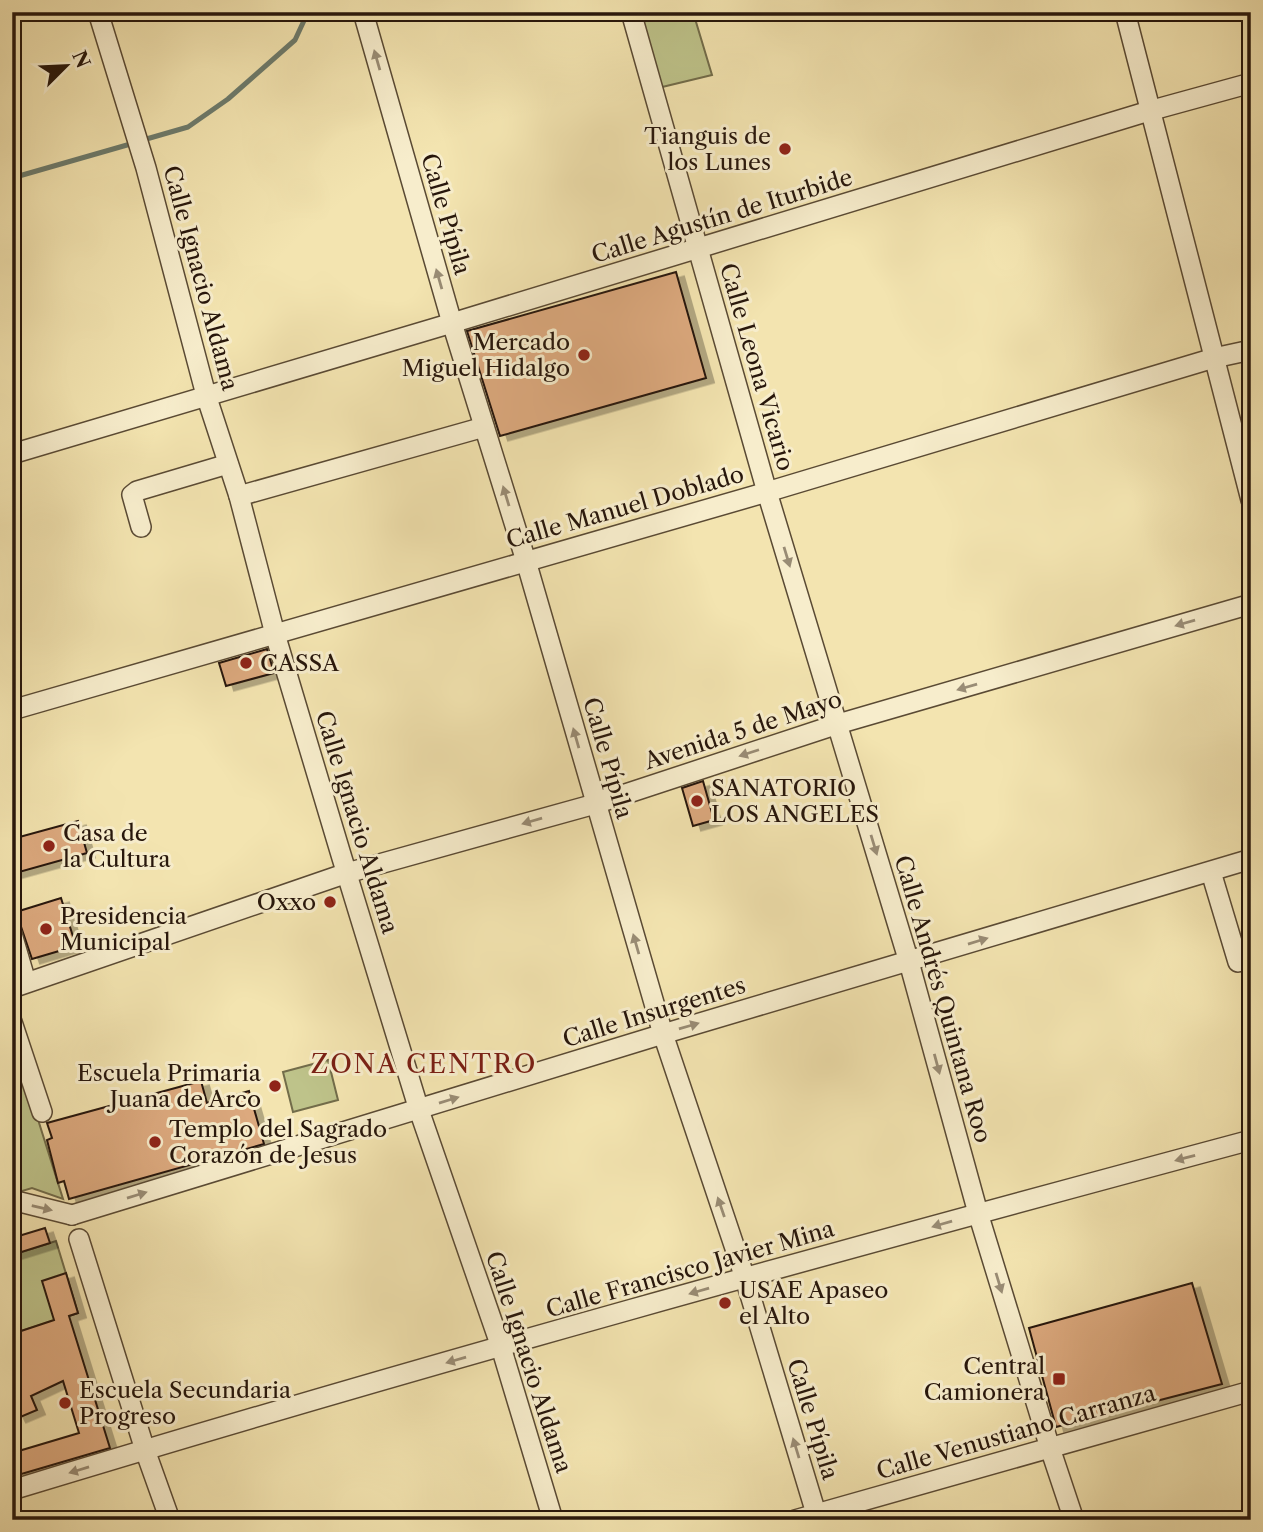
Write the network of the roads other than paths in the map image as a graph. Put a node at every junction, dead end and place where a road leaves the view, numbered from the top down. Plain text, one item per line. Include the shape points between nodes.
1 (97, 12) edge
2 (363, 12) edge
3 (631, 12) edge
4 (1125, 12) edge
5 (1251, 83) edge
6 (1149, 111) junction
7 (697, 249) junction
8 (452, 323) junction
9 (1251, 350) edge
10 (1214, 358) junction
11 (206, 395) junction
12 (484, 428) junction
13 (12, 454) edge
14 (228, 464) junction
15 (767, 492) junction
16 (239, 496) junction
17 (1251, 500) edge
18 (141, 527) dead end
19 (526, 561) junction
20 (1251, 604) edge
21 (275, 634) junction
22 (12, 710) edge
23 (838, 724) junction
24 (595, 804) junction
25 (1251, 859) edge
26 (1210, 872) junction
27 (347, 873) junction
28 (12, 934) edge
29 (909, 962) junction
30 (1238, 962) dead end
31 (19, 985) edge
32 (12, 1021) edge
33 (663, 1034) junction
34 (419, 1110) junction
35 (42, 1112) dead end
36 (1251, 1140) edge
37 (12, 1205) edge
38 (978, 1213) junction
39 (75, 1227) junction
40 (745, 1278) junction
41 (501, 1347) junction
42 (1251, 1391) edge
43 (1050, 1448) junction
44 (145, 1450) junction
45 (12, 1490) edge
46 (817, 1516) edge
47 (170, 1520) edge
48 (553, 1520) edge
49 (795, 1520) edge
50 (1074, 1520) edge

1 - 11 street, Calle Ignacio Aldama via 146,168
8 -> 2 street, Calle Pípila
3 - 7 street, Calle Leona Vicario
4 - 6 street
5 - 6 street, Calle Agustín de Iturbide
6 - 7 street, Calle Agustín de Iturbide
6 - 10 street
7 - 8 street, Calle Agustín de Iturbide
7 - 15 street, Calle Leona Vicario
8 - 11 street, Calle Agustín de Iturbide
8 - 12 street, Calle Pípila
9 - 10 street, Calle Manuel Doblado
10 - 15 street, Calle Manuel Doblado
10 - 17 street
11 - 13 street, Calle Agustín de Iturbide
11 - 14 street, Calle Ignacio Aldama
12 - 16 street
19 -> 12 street, Calle Pípila
14 - 16 street, Calle Ignacio Aldama
14 - 18 street via 137,491 132,495
15 - 19 street, Calle Manuel Doblado
15 -> 23 street, Calle Andrés Quintana Roo
16 - 21 street, Calle Ignacio Aldama
19 - 21 street, Calle Manuel Doblado
24 -> 19 street, Calle Pípila
20 -> 23 street, Avenida 5 de Mayo
21 - 22 street, Calle Manuel Doblado
21 - 27 street, Calle Ignacio Aldama
23 -> 24 street, Avenida 5 de Mayo
23 -> 29 street, Calle Andrés Quintana Roo
24 -> 27 street, Avenida 5 de Mayo
33 -> 24 street, Calle Pípila
25 - 26 street, Calle Insurgentes
29 -> 26 street, Calle Insurgentes
26 - 30 street
27 - 31 street, Avenida 5 de Mayo
27 - 34 street, Calle Ignacio Aldama
28 - 31 street
33 -> 29 street, Calle Insurgentes
29 -> 38 street, Calle Andrés Quintana Roo
32 - 35 street
34 -> 33 street, Calle Insurgentes
40 -> 33 street, Calle Pípila
39 -> 34 street, Calle Insurgentes
34 - 41 street, Calle Ignacio Aldama
36 -> 38 street, Calle Francisco Javier Mina
37 -> 39 street via 20,1202
38 -> 40 street, Calle Francisco Javier Mina
38 -> 43 street, Calle Andrés Quintana Roo
39 - 44 street
40 -> 41 street, Calle Francisco Javier Mina
46 -> 40 street, Calle Pípila
41 -> 44 street, Calle Francisco Javier Mina
41 - 48 street, Calle Ignacio Aldama
42 - 43 street, Calle Venustiano Carranza
43 - 46 street, Calle Venustiano Carranza
43 - 50 street, Calle Andrés Quintana Roo
44 -> 45 street, Calle Francisco Javier Mina
44 - 47 street
46 - 49 street, Calle Venustiano Carranza

